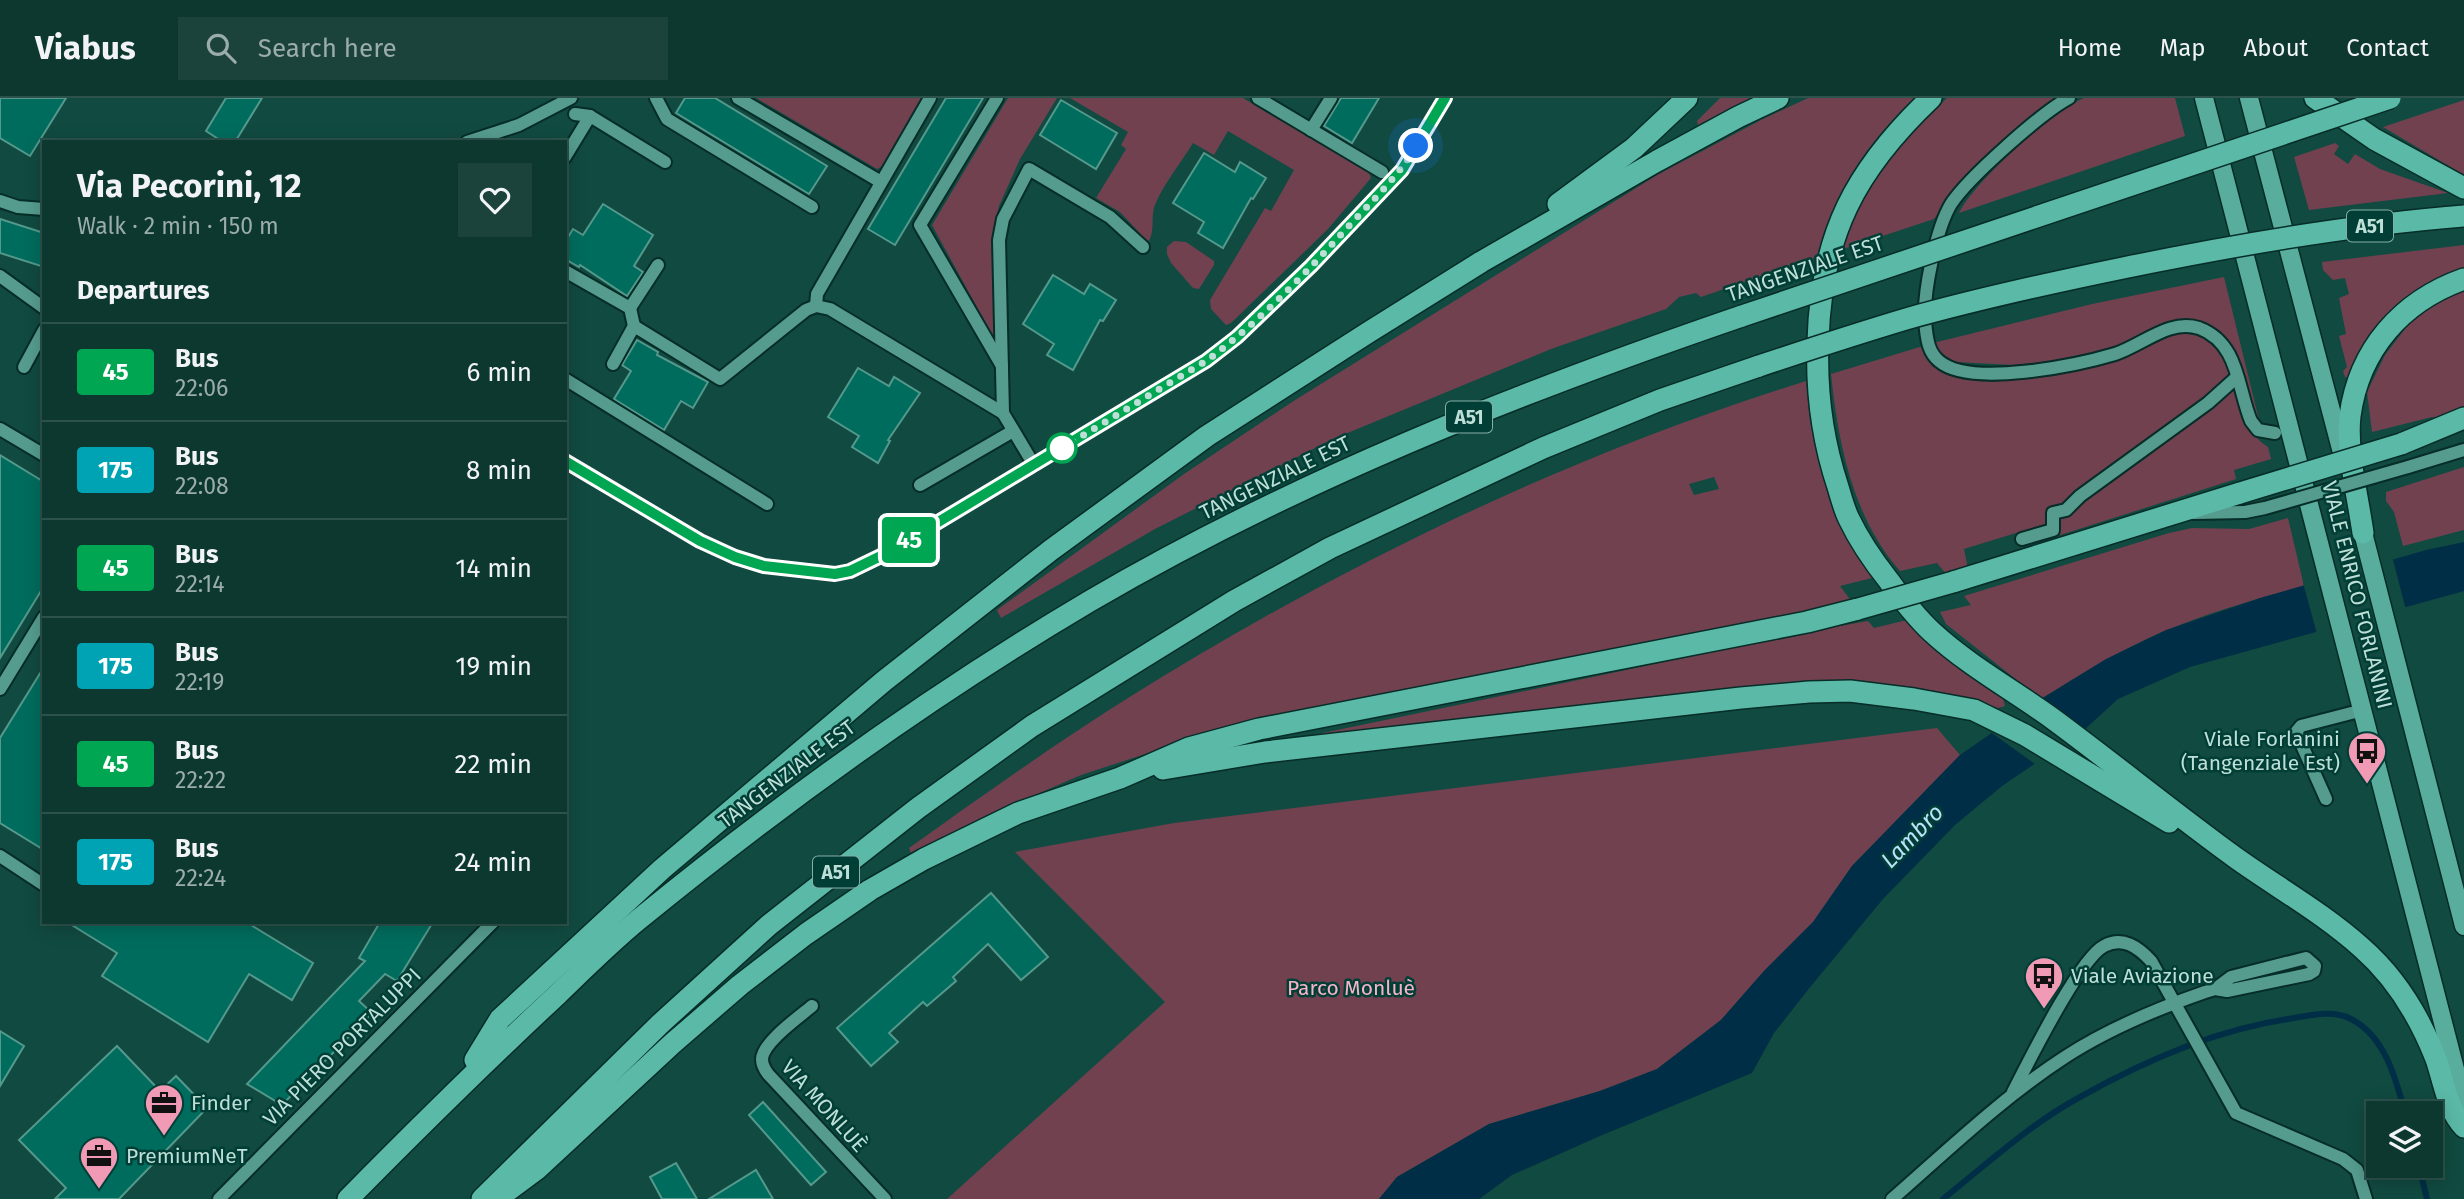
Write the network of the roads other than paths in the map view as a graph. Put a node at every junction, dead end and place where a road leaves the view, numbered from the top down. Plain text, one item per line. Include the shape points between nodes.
1 (571, 98) edge
2 (656, 98) edge
3 (738, 98) edge
4 (930, 98) edge
5 (997, 98) edge
6 (1258, 98) edge
7 (1331, 98) edge
8 (1445, 98) edge
9 (1687, 98) edge
10 (1778, 98) edge
11 (1931, 98) edge
12 (2069, 98) edge
13 (2204, 98) edge
14 (2249, 98) edge
15 (2315, 98) edge
16 (2390, 98) edge
17 (575, 114) dead end
18 (590, 116) junction
19 (1311, 130) junction
20 (473, 140) edge
21 (567, 154) edge
22 (665, 162) dead end
23 (1381, 172) dead end
24 (881, 182) junction
25 (2464, 188) edge
26 (0, 201) edge
27 (813, 207) dead end
28 (42, 209) edge
29 (2464, 216) edge
30 (1143, 247) dead end
31 (1481, 262) junction
32 (657, 265) dead end
33 (567, 272) edge
34 (0, 276) edge
35 (2464, 279) edge
36 (816, 306) junction
37 (42, 307) edge
38 (630, 308) junction
39 (634, 326) junction
40 (42, 334) edge
41 (613, 364) dead end
42 (24, 367) dead end
43 (1003, 369) junction
44 (2237, 377) junction
45 (567, 380) edge
46 (1003, 413) junction
47 (2464, 418) edge
48 (0, 429) edge
49 (1013, 431) junction
50 (2275, 433) dead end
51 (2464, 450) edge
52 (42, 454) edge
53 (567, 462) edge
54 (1034, 465) junction
55 (919, 485) dead end
56 (2242, 502) junction
57 (768, 504) dead end
58 (2363, 533) junction
59 (2022, 540) dead end
60 (39, 636) edge
61 (0, 689) edge
62 (2363, 710) junction
63 (1120, 778) junction
64 (2326, 799) dead end
65 (0, 856) edge
66 (2236, 858) junction
67 (42, 884) edge
68 (491, 924) edge
69 (2464, 926) edge
70 (2215, 989) junction
71 (2175, 1002) junction
72 (811, 1006) dead end
73 (461, 1084) junction
74 (2011, 1095) junction
75 (2464, 1104) edge
76 (2464, 1127) edge
77 (2362, 1184) junction
78 (219, 1199) edge
79 (348, 1199) edge
80 (482, 1199) edge
81 (496, 1199) edge
82 (885, 1199) edge
83 (1892, 1199) edge
84 (2351, 1199) edge
85 (2366, 1199) edge

1 - 20 street via 519,125
2 - 27 street via 667,119
3 - 24 street
4 - 24 street
5 - 43 street via 920,225
6 - 19 street
7 - 19 street
8 - 54 street via 1402,170 1237,337 1206,361
9 - 31 highway via 1634,148
10 - 31 highway
11 - 66 highway via 1895,134 1861,180 1833,239 1824,273 1816,377 1820,418 1848,517 1906,605 1931,631
12 - 44 street via 1979,173 1945,214 1924,310 1930,352 1955,370 1995,374 2051,369 2118,354 2176,327 2197,327 2216,337 2230,352
13 - 62 main road, VIALE ENRICO FORLANINI
14 - 58 main road, VIALE ENRICO FORLANINI
15 - 25 highway via 2374,139
16 - 73 highway, TANGENZIALE EST / A51, bridge via 1532,391 1330,478 1205,539 985,665 868,744 635,923
17 - 18 street
18 - 21 street
18 - 22 street
19 - 23 street
24 - 36 street via 817,294
26 - 28 street
29 - 80 highway, A51, bridge via 2288,237 2192,254 1919,316 1660,400 1543,448 1330,548 1032,726 918,808 769,925 660,1024
30 - 43 street via 1110,217 1029,169 1003,219 999,240
31 - 73 highway via 1207,436 884,681 662,870 500,1019
32 - 38 street
33 - 38 street
34 - 37 street
35 - 58 highway via 2396,318 2375,347 2358,384 2350,417 2351,450
36 - 39 street via 720,379
36 - 46 street via 830,309
38 - 39 street
39 - 41 street
40 - 42 street
43 - 46 street
44 - 50 street via 2251,421 2258,430
44 - 59 street via 2066,510 2053,513 2053,530
45 - 57 street
46 - 49 street
47 - 56 highway, bridge
48 - 52 street
49 - 54 street
49 - 55 street
51 - 56 street, bridge via 2265,508
53 - 54 street via 735,557 764,566 835,574 885,554
56 - 63 highway, bridge via 2180,513 1807,622 1259,729 1189,748
58 - 69 main road, VIALE ENRICO FORLANINI
60 - 61 street
62 - 64 street via 2301,726 2297,732
62 - 75 main road, VIALE ENRICO FORLANINI
63 - 66 highway via 1265,752 1850,691 1974,710 1997,719
63 - 81 highway via 1018,813 870,890 740,985 537,1169
65 - 67 street
66 - 76 highway via 2339,929 2386,974 2424,1030 2451,1107
68 - 78 street, VIA PIERO PORTALUPPI
70 - 70 street via 2302,975 2314,971 2315,966 2306,958 2231,977
70 - 71 street
71 - 74 street via 2089,1042
71 - 74 street via 2141,951 2121,943 2103,947 2056,1011
71 - 77 street via 2236,1112 2343,1160 2357,1170
72 - 82 street, VIA MONLUÈ via 771,1043 762,1058 763,1066
73 - 79 highway, TANGENZIALE EST / A51
74 - 83 street
77 - 84 street via 2358,1196
77 - 85 street

